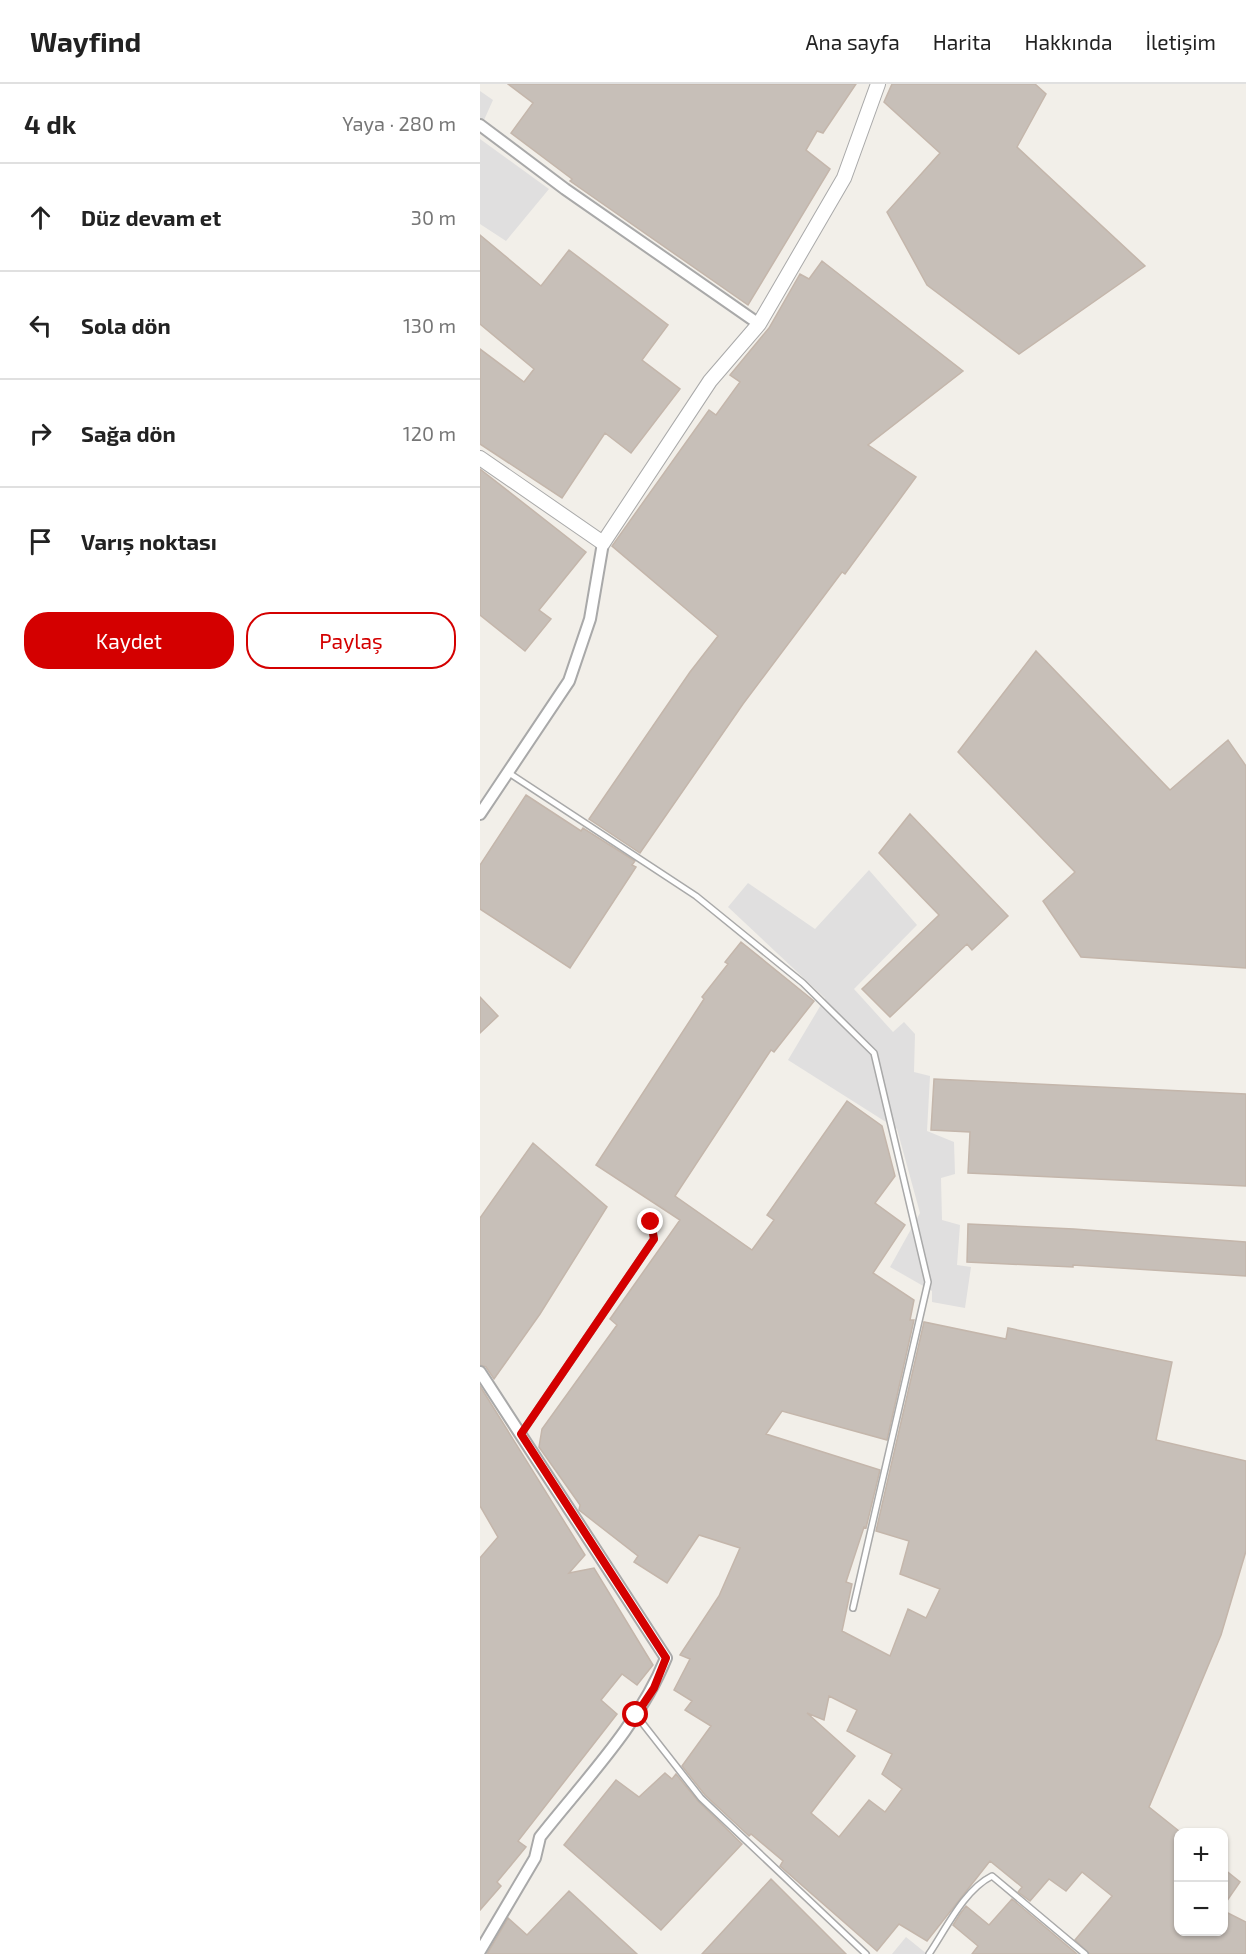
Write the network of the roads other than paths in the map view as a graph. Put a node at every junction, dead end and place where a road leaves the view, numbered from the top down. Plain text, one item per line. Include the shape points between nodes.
1 (878, 84) edge
2 (480, 125) edge
3 (759, 324) junction
4 (480, 458) edge
5 (603, 543) junction
6 (507, 772) junction
7 (480, 814) edge
8 (651, 1222) dead end
9 (480, 1372) edge
10 (521, 1434) junction
11 (853, 1608) dead end
12 (636, 1715) junction
13 (480, 1951) edge
14 (866, 1954) edge
15 (929, 1954) edge
16 (1085, 1954) edge

1 - 3 street via 844,178
2 - 3 street
3 - 5 street via 710,381
4 - 5 street
5 - 6 street via 591,619 569,681
6 - 7 street
6 - 11 lane via 696,896 803,983 874,1053 928,1282
8 - 10 lane via 654,1239
9 - 10 street
10 - 12 street via 666,1658 654,1688
12 - 13 street via 540,1837 535,1858
12 - 14 lane via 701,1798
15 - 16 lane via 967,1899 983,1880 992,1876

